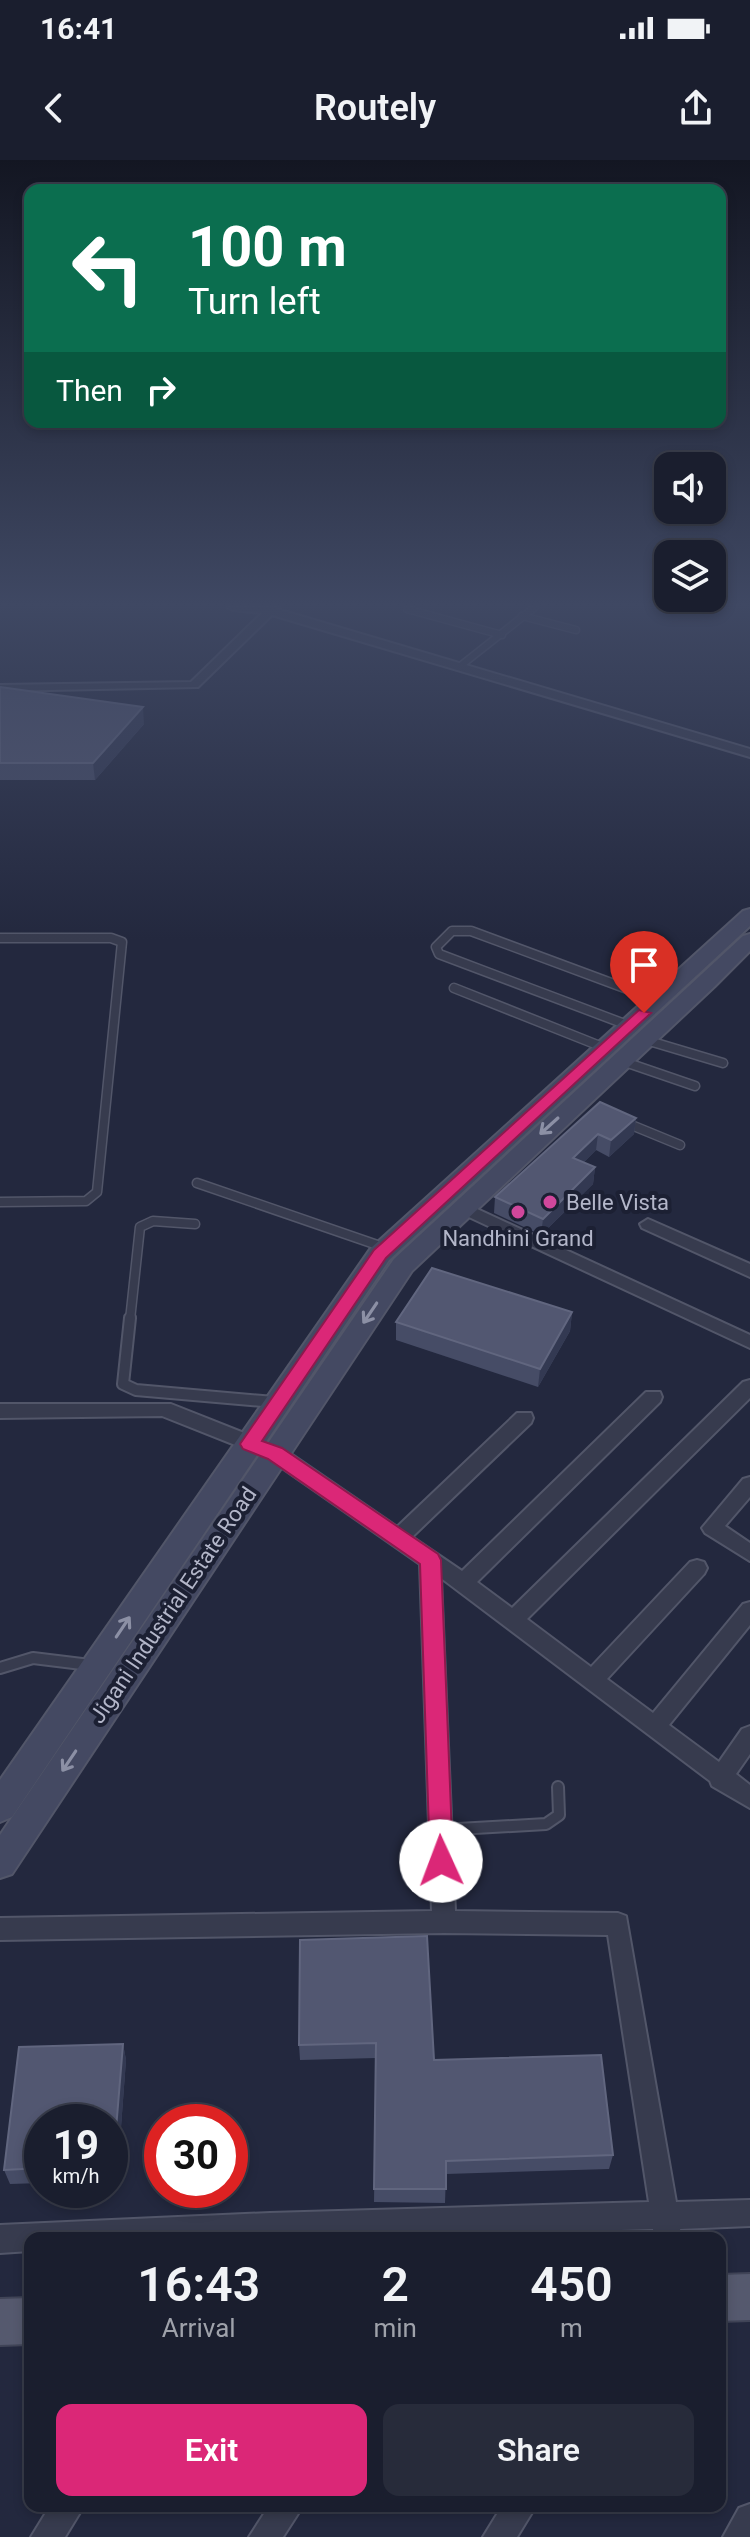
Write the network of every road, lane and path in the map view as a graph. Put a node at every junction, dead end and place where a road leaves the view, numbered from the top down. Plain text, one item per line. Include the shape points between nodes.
1 (631, 718) edge
2 (750, 753) edge
3 (750, 915) edge
4 (0, 938) edge
5 (750, 940) edge
6 (454, 988) dead end
7 (658, 1001) junction
8 (638, 1033) junction
9 (613, 1055) junction
10 (723, 1063) dead end
11 (695, 1086) dead end
12 (612, 1117) edge
13 (680, 1145) dead end
14 (197, 1183) dead end
15 (0, 1202) edge
16 (462, 1207) junction
17 (195, 1224) dead end
18 (648, 1224) dead end
19 (386, 1248) junction
20 (750, 1271) edge
21 (750, 1342) edge
22 (750, 1387) edge
23 (653, 1397) dead end
24 (134, 1400) junction
25 (278, 1403) junction
26 (0, 1411) edge
27 (524, 1418) dead end
28 (250, 1444) junction
29 (275, 1453) junction
30 (750, 1484) edge
31 (399, 1538) junction
32 (750, 1553) edge
33 (430, 1560) junction
34 (697, 1568) dead end
35 (463, 1583) junction
36 (750, 1610) edge
37 (512, 1621) junction
38 (96, 1667) junction
39 (0, 1668) edge
40 (592, 1681) junction
41 (653, 1728) junction
42 (750, 1736) edge
43 (720, 1779) junction
44 (558, 1787) dead end
45 (750, 1798) edge
46 (2, 1800) edge
47 (440, 1830) junction
48 (0, 1863) edge
49 (444, 1922) junction
50 (0, 1929) edge
51 (750, 2213) edge
52 (666, 2228) edge
53 (158, 2232) edge
54 (24, 2238) edge
55 (0, 2239) edge
56 (750, 2297) edge
57 (726, 2298) edge
58 (24, 2321) edge
59 (0, 2322) edge
60 (65, 2512) edge
61 (283, 2512) edge
62 (517, 2512) edge
63 (750, 2519) edge
64 (46, 2537) edge
65 (264, 2537) edge
66 (498, 2537) edge
67 (738, 2537) edge

1 - 2 street
3 - 7 main road, Jigani Industrial Estate Road
4 - 15 lane via 122,942 97,1192 86,1201
5 - 8 main road, Jigani Industrial Estate Road via 689,1003
6 - 9 lane
7 - 8 main road, Jigani Industrial Estate Road
7 - 8 lane via 471,931 452,931 436,947 439,954
8 - 9 main road, Jigani Industrial Estate Road
8 - 10 lane
9 - 11 lane
9 -> 16 main road, Jigani Industrial Estate Road via 582,1104
9 - 19 main road, Jigani Industrial Estate Road
12 - 13 lane
14 - 19 lane
16 - 21 street
16 -> 29 main road, Jigani Industrial Estate Road via 403,1265
17 - 24 lane via 153,1221 140,1227 123,1384
18 - 20 street
19 - 25 main road, Jigani Industrial Estate Road
22 - 37 street
23 - 35 street
24 - 25 lane
24 - 26 street
24 - 28 street
25 - 28 main road, Jigani Industrial Estate Road
27 - 31 street
28 - 29 street
38 -> 28 main road, Jigani Industrial Estate Road
29 - 31 street
29 -> 48 main road, Jigani Industrial Estate Road
30 - 32 street via 712,1528
31 - 33 street
33 - 35 street
33 - 47 street
34 - 40 street
35 - 37 street
36 - 41 street
37 - 40 street
38 - 39 lane via 53,1658 16,1659
38 - 46 main road, Jigani Industrial Estate Road
40 - 41 street
41 - 43 street
42 - 43 street
43 - 45 street
44 - 47 lane via 559,1815 546,1824
47 - 49 street
49 - 50 street
49 - 52 street via 618,1924
51 - 52 street
52 - 53 street via 270,2227
54 - 55 street
56 - 57 main road
58 - 59 main road
60 - 64 street
61 - 65 street
62 - 66 street
63 - 67 street

